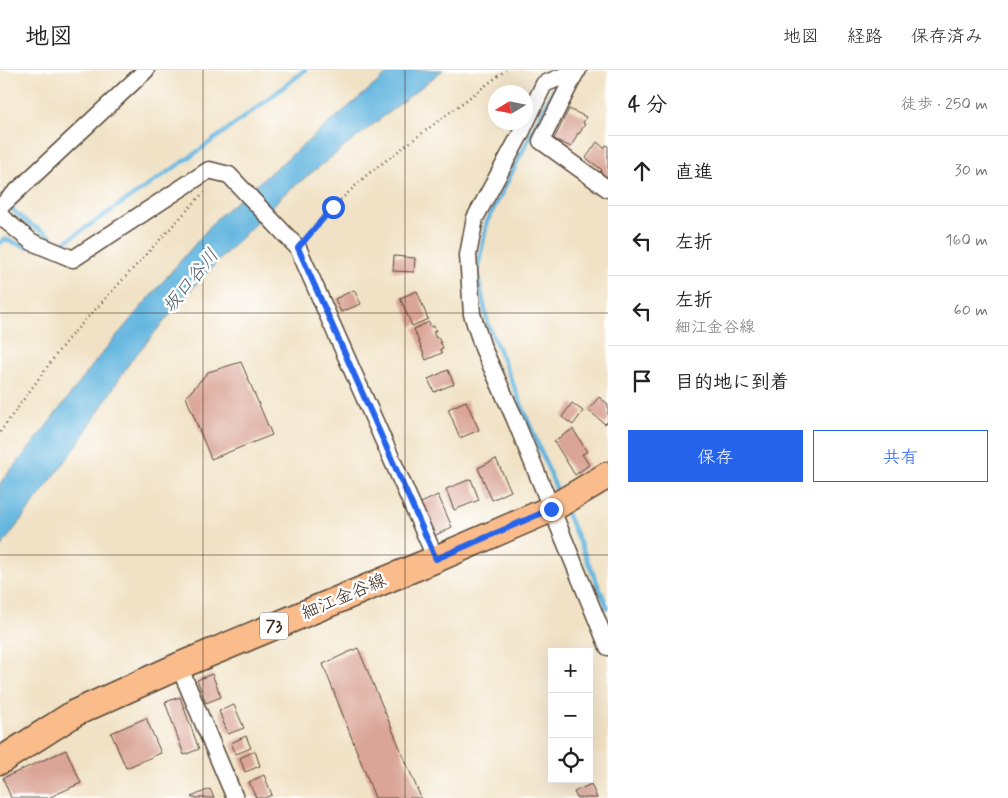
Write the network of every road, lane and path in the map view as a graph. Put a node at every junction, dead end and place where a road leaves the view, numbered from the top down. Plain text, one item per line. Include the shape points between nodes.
1 (146, 70) edge
2 (506, 70) edge
3 (575, 71) edge
4 (225, 174) junction
5 (608, 190) edge
6 (5, 201) edge
7 (0, 216) edge
8 (293, 243) junction
9 (0, 432) edge
10 (608, 475) edge
11 (560, 504) junction
12 (436, 559) junction
13 (608, 647) edge
14 (179, 666) junction
15 (0, 761) edge
16 (235, 798) edge

1 - 6 street
2 - 8 path via 368,174
3 - 5 street via 541,141
3 - 11 street via 544,84 475,218 468,255 472,314 483,348 514,417
4 - 7 street via 209,170 72,259 32,242
4 - 8 street
4 - 9 path via 66,341
8 - 12 street
10 - 11 main road, 細江金谷線 / 73
11 - 12 main road, 細江金谷線 / 73
11 - 13 street
12 - 14 main road, 細江金谷線 / 73
14 - 15 main road, 細江金谷線 / 73 via 75,713
14 - 16 street

